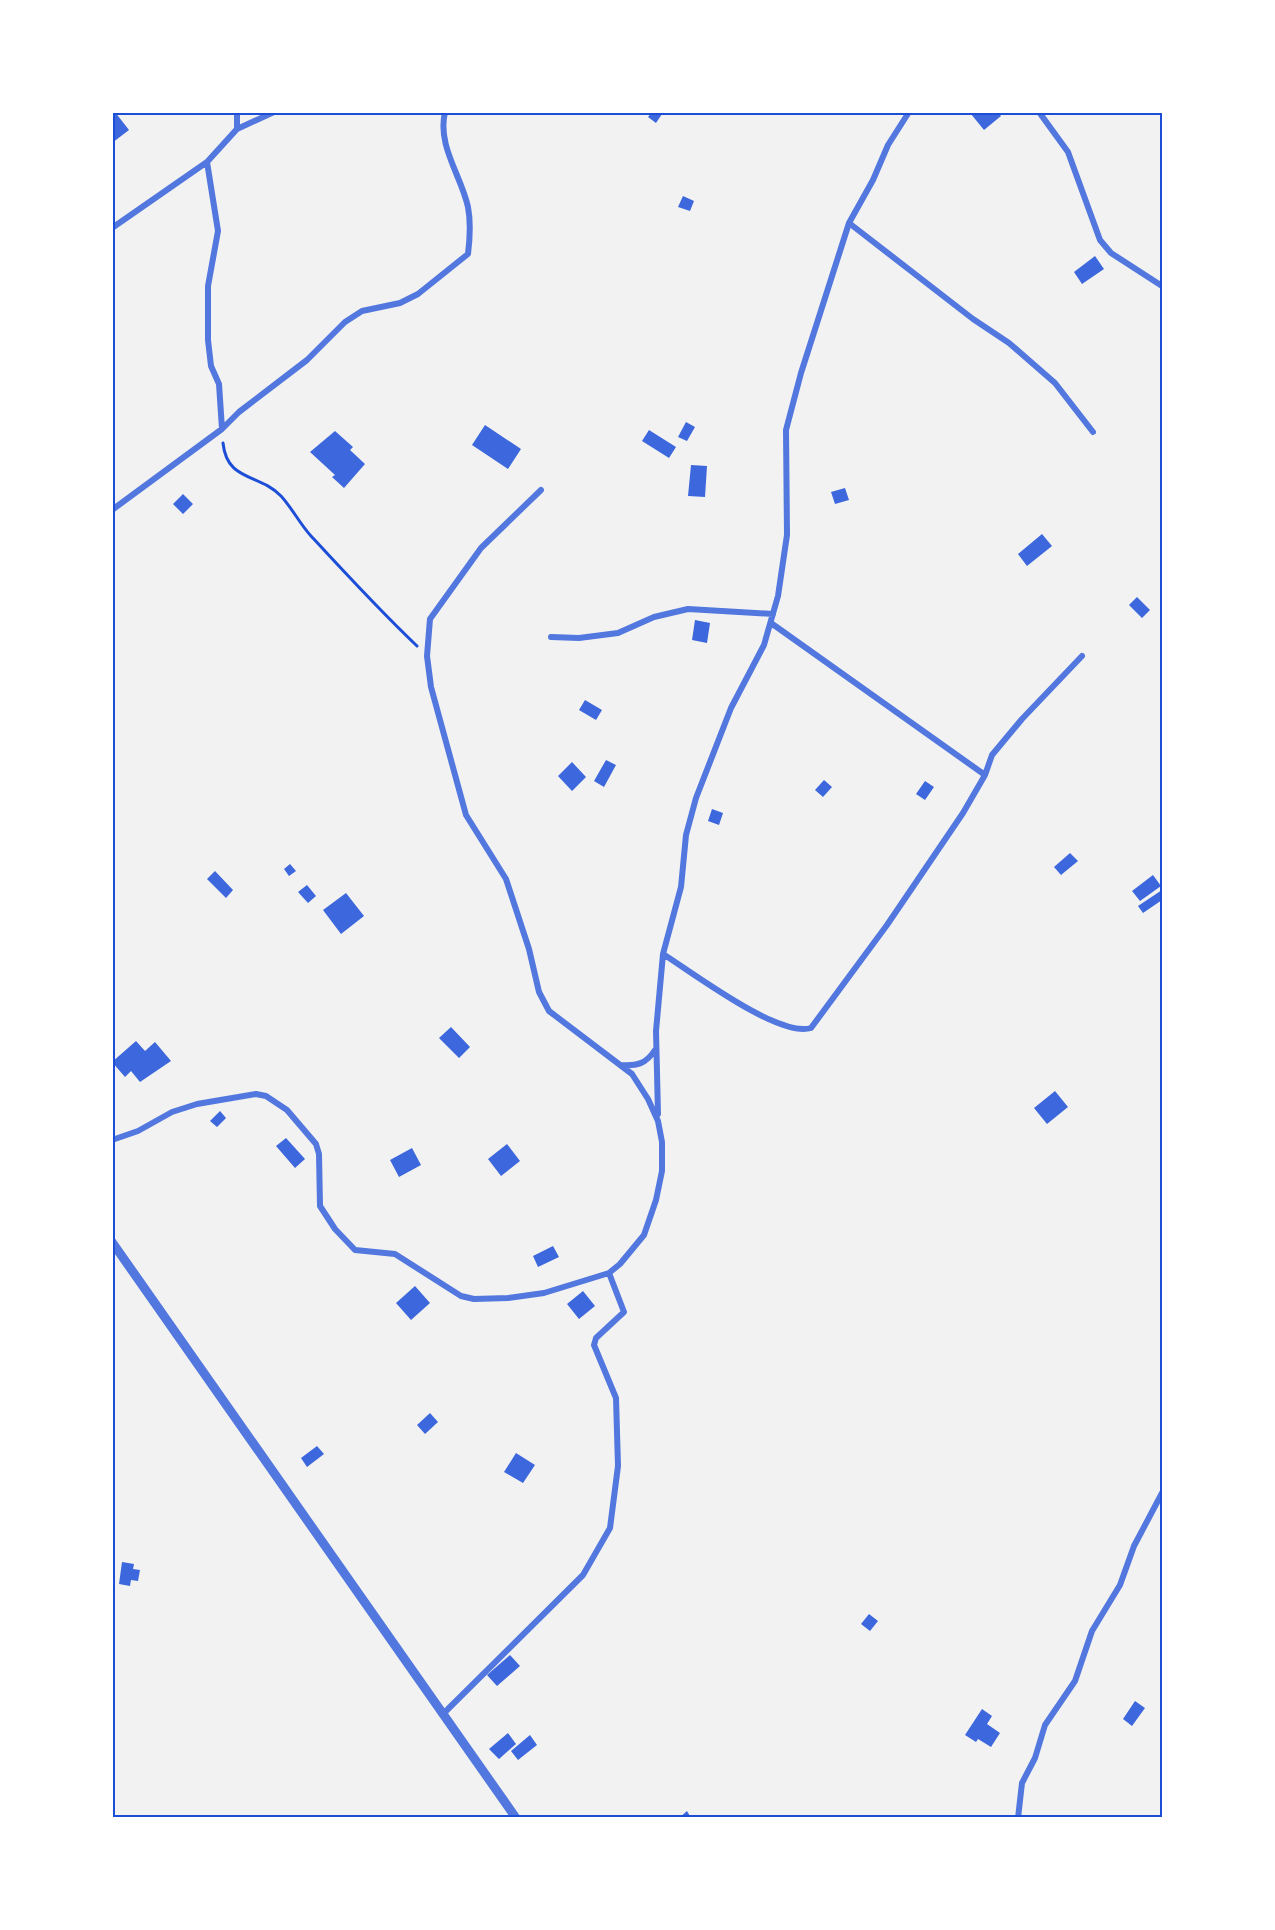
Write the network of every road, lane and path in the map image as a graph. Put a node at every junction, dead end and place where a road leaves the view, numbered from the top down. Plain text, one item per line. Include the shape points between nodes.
1 (237, 112) edge
2 (274, 112) edge
3 (445, 112) edge
4 (909, 112) edge
5 (1039, 112) edge
6 (237, 129) junction
7 (207, 162) junction
8 (849, 222) junction
9 (112, 228) edge
10 (1162, 286) edge
11 (222, 429) junction
12 (1093, 432) dead end
13 (541, 490) dead end
14 (112, 510) edge
15 (773, 614) junction
16 (771, 623) junction
17 (551, 637) dead end
18 (427, 656) junction
19 (1082, 656) dead end
20 (985, 775) junction
21 (663, 954) junction
22 (656, 1050) junction
23 (620, 1065) junction
24 (658, 1121) junction
25 (112, 1140) edge
26 (112, 1242) edge
27 (609, 1273) junction
28 (1162, 1493) edge
29 (443, 1714) junction
30 (516, 1818) edge
31 (1018, 1818) edge

1 - 6 street
2 - 6 street
3 - 11 street via 445,146 467,205 471,232 468,254 418,294 400,303 362,311 345,322 307,360
4 - 8 street
5 - 10 street via 1068,152 1100,240 1111,253
6 - 7 street
7 - 9 street
7 - 11 street via 218,231 208,286 208,340 211,366 219,384
8 - 12 street via 973,319 1010,343 1055,383
8 - 15 street via 786,430 788,535
11 - 14 street
11 - 18 path via 225,459 240,474 280,494 310,535 368,600
13 - 18 street via 481,548 430,619
15 - 16 street
15 - 17 street via 688,609 618,633
16 - 20 street
16 - 21 street via 764,645 731,708 696,798 686,835 681,887
18 - 23 street via 431,687 466,815 506,879 539,992 549,1011
19 - 20 street via 992,755
20 - 21 street via 887,925 811,1028 801,1031 745,1008
21 - 22 street
22 - 23 street via 639,1064
22 - 24 street
23 - 24 street via 643,1090
24 - 27 street via 663,1171 656,1200 644,1235
25 - 27 street via 197,1104 255,1094 267,1096 286,1110 316,1144 320,1206 355,1250 395,1254 449,1290 474,1299 544,1293
26 - 29 street
27 - 29 street via 624,1312 596,1338 594,1345 616,1398 618,1466 610,1528 583,1575
28 - 31 street via 1134,1546 1120,1585 1092,1631 1075,1681 1045,1725 1022,1783
29 - 30 street

